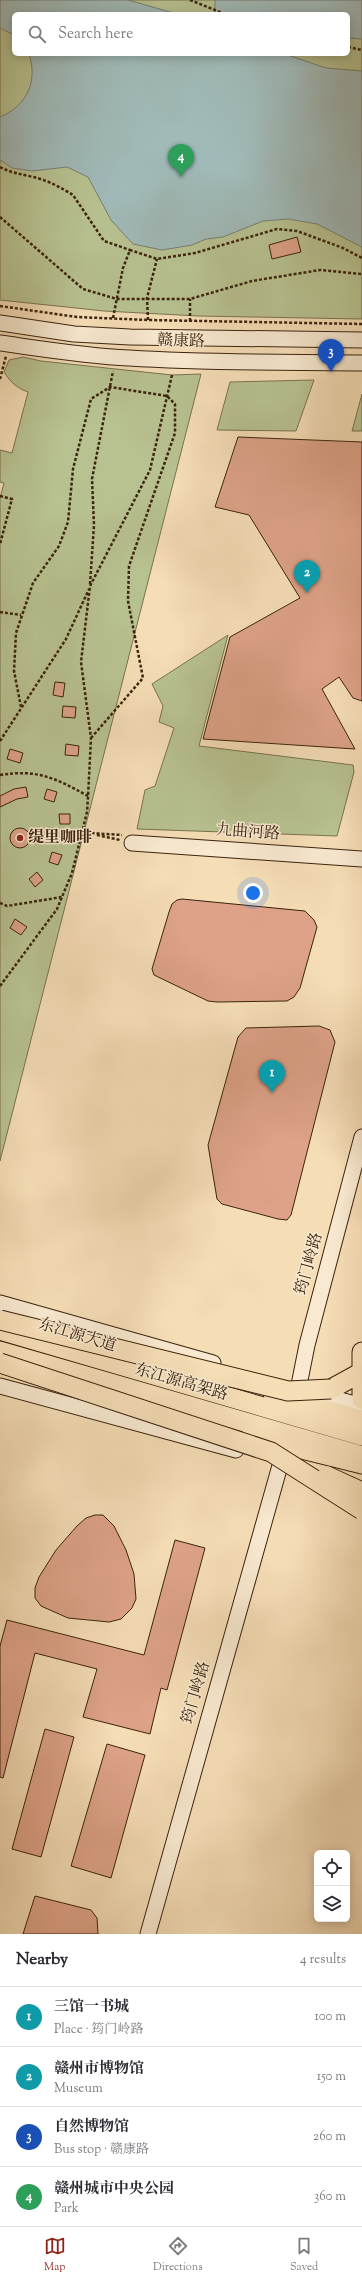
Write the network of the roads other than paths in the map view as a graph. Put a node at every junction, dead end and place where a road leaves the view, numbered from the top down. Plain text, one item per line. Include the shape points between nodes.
1 (0, 323) edge
2 (362, 340) edge
3 (4, 343) edge
4 (362, 363) edge
5 (132, 843) road end
6 (362, 859) edge
7 (362, 1137) edge
8 (0, 1303) edge
9 (0, 1312) edge
10 (0, 1320) edge
11 (0, 1330) edge
12 (0, 1351) edge
13 (362, 1352) edge
14 (0, 1363) edge
15 (0, 1369) edge
16 (362, 1372) edge
17 (362, 1381) edge
18 (0, 1386) edge
19 (331, 1388) junction
20 (297, 1395) junction
21 (362, 1399) edge
22 (362, 1406) edge
23 (362, 1419) edge
24 (362, 1436) edge
25 (362, 1456) edge
26 (276, 1457) junction
27 (362, 1465) edge
28 (362, 1484) edge
29 (362, 1492) edge
30 (362, 1510) edge
31 (148, 1934) edge

1 - 2 street, 赣康路 via 106,336
3 - 4 street, 赣康路 via 128,358
5 - 6 street, 九曲河路
7 - 20 street, 筠门岭路
8 - 20 street
9 - 20 main road, 东江源大道
10 - 19 highway, bridge via 288,1391
11 - 24 highway, 东江源高架路
12 - 25 highway, 东江源高架路
13 - 21 highway
14 - 26 highway, bridge
15 - 27 main road via 159,1414
16 - 19 highway
17 - 19 highway
18 - 26 street
20 - 22 street
20 - 23 main road, 东江源大道
26 - 28 street
26 - 29 highway, bridge
26 - 30 highway, bridge
26 - 31 street, 筠门岭路

